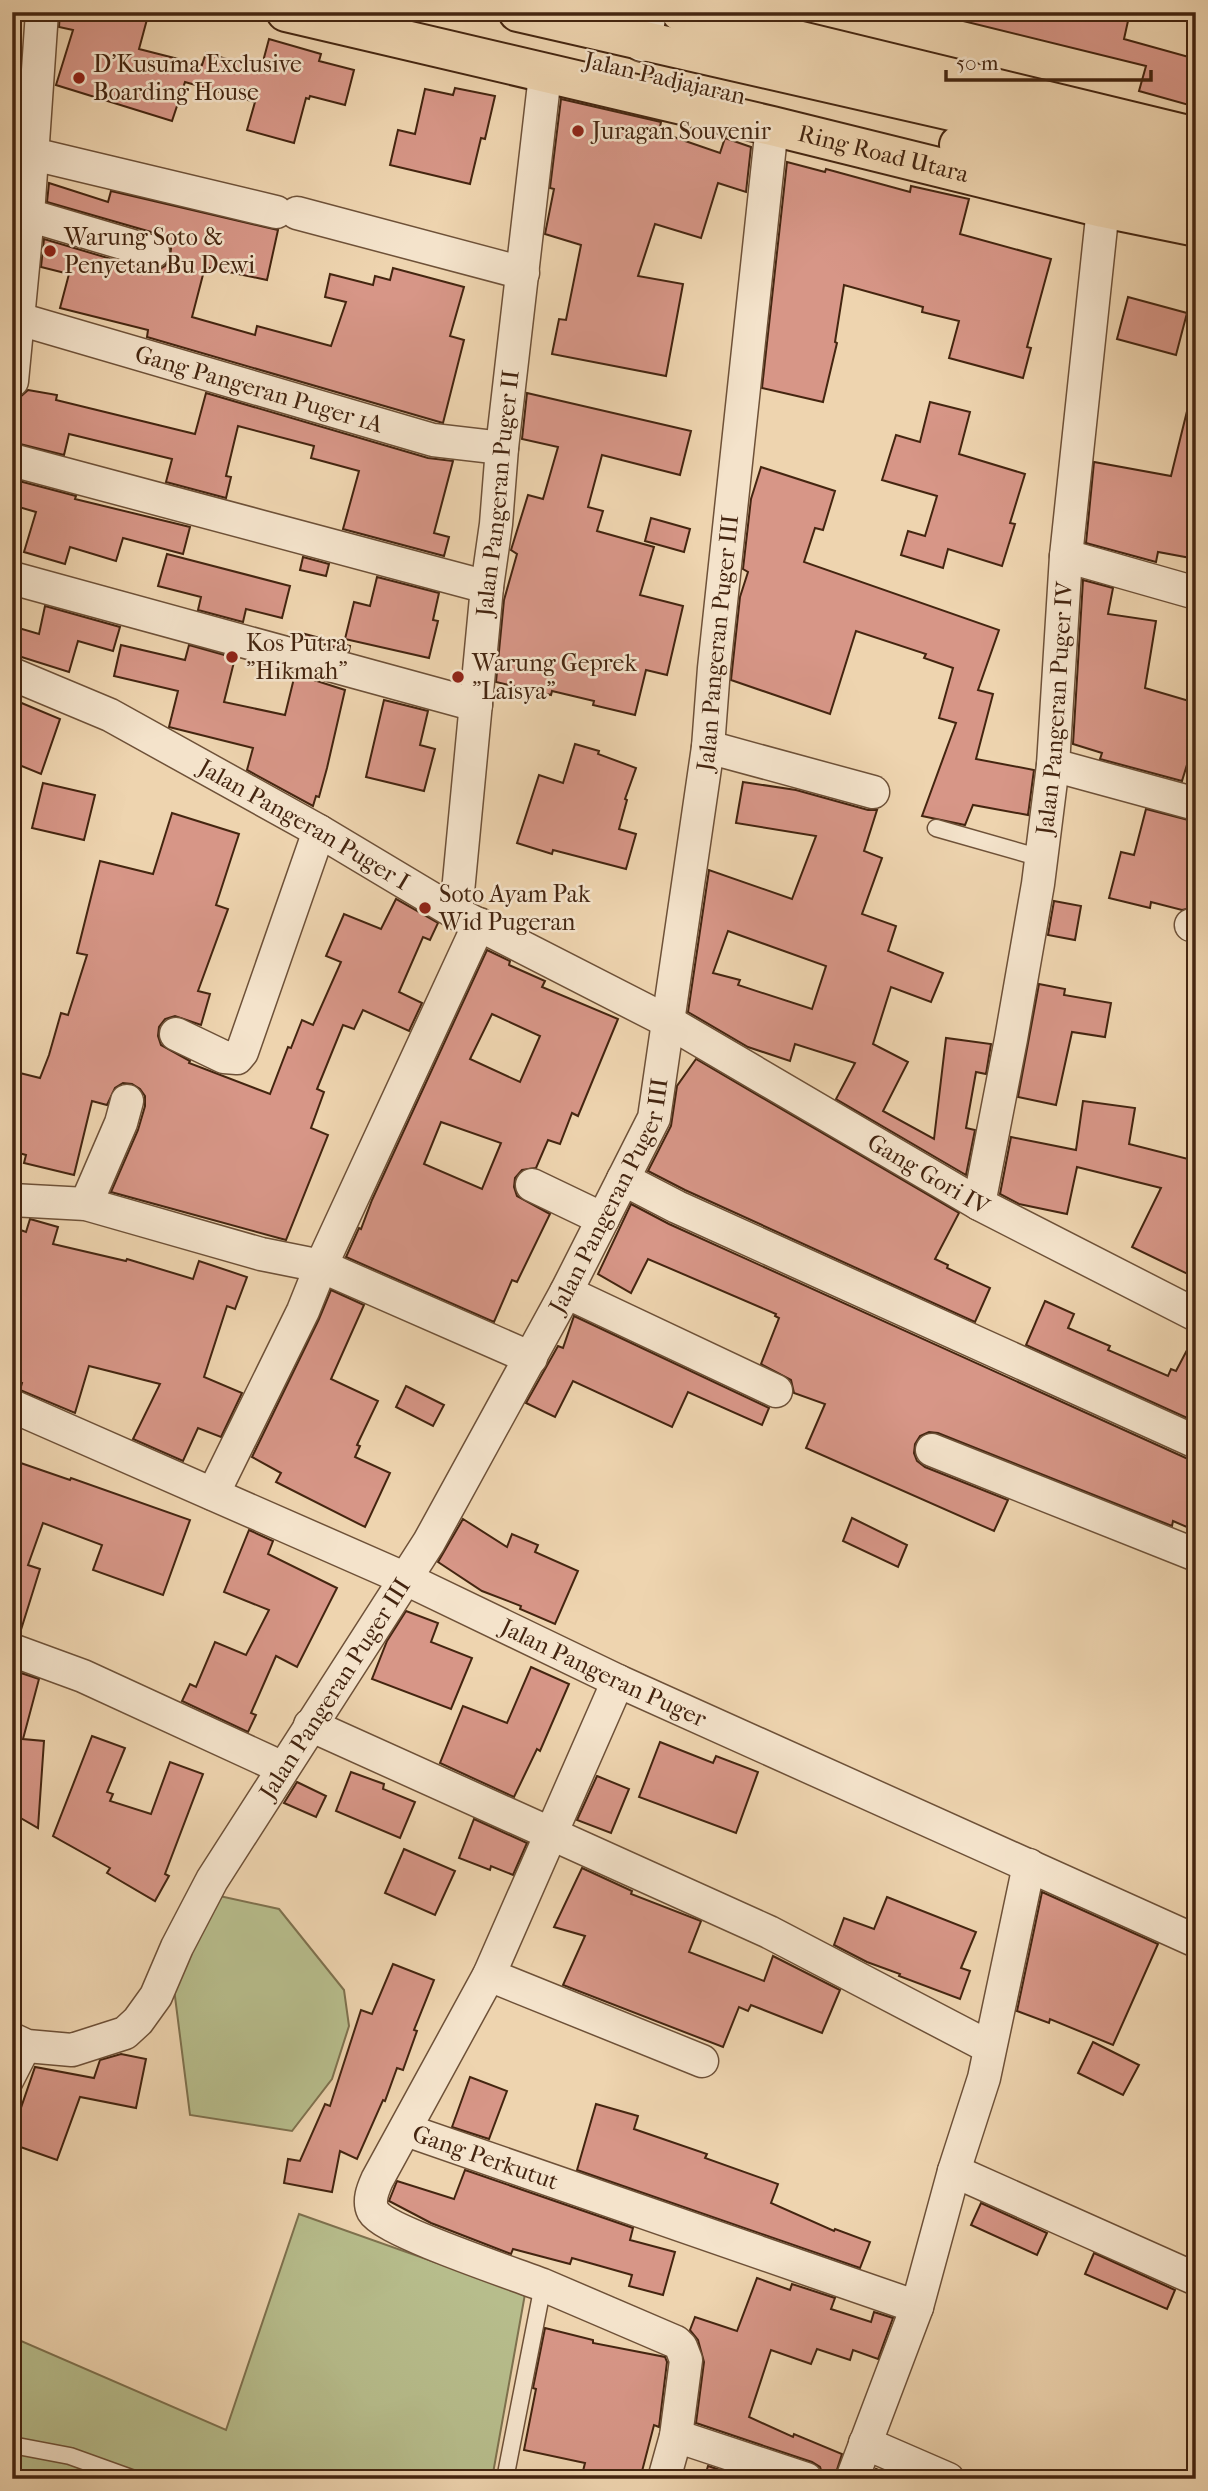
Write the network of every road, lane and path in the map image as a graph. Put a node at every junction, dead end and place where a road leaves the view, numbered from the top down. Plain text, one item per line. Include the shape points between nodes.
1 (42, 12) edge
2 (286, 12) edge
3 (380, 12) edge
4 (518, 12) edge
5 (681, 12) edge
6 (778, 24) edge
7 (645, 27) edge
8 (545, 75) junction
9 (772, 126) junction
10 (1196, 137) edge
11 (33, 154) junction
12 (1196, 167) edge
13 (1196, 200) edge
14 (1103, 208) junction
15 (28, 215) junction
16 (1196, 228) edge
17 (153, 252) dead end
18 (523, 273) junction
19 (19, 319) junction
20 (12, 382) edge
21 (502, 448) junction
22 (12, 460) edge
23 (1066, 556) junction
24 (12, 578) edge
25 (487, 587) junction
26 (1196, 593) edge
27 (12, 674) edge
28 (476, 705) junction
29 (708, 747) junction
30 (1053, 765) junction
31 (873, 792) dead end
32 (1196, 804) edge
33 (936, 828) dead end
34 (319, 831) junction
35 (1041, 858) junction
36 (467, 918) junction
37 (667, 1021) junction
38 (177, 1034) dead end
39 (127, 1101) dead end
40 (623, 1179) junction
41 (532, 1185) dead end
42 (12, 1200) edge
43 (86, 1204) junction
44 (979, 1204) junction
45 (603, 1219) junction
46 (321, 1266) junction
47 (566, 1293) junction
48 (1196, 1315) edge
49 (531, 1358) junction
50 (776, 1391) dead end
51 (12, 1406) edge
52 (1196, 1442) edge
53 (932, 1450) dead end
54 (212, 1494) junction
55 (1196, 1555) edge
56 (407, 1579) junction
57 (12, 1650) edge
58 (618, 1681) junction
59 (310, 1725) junction
60 (283, 1768) junction
61 (551, 1833) junction
62 (1029, 1865) junction
63 (1196, 1941) edge
64 (489, 1975) junction
65 (23, 2043) edge
66 (989, 2048) junction
67 (702, 2061) dead end
68 (12, 2088) edge
69 (406, 2130) junction
70 (954, 2171) junction
71 (1196, 2279) edge
72 (543, 2285) junction
73 (917, 2307) junction
74 (676, 2437) junction
75 (865, 2443) junction
76 (12, 2445) edge
77 (134, 2479) edge
78 (505, 2479) edge
79 (664, 2479) edge
80 (806, 2479) edge
81 (852, 2479) edge
82 (948, 2479) edge

1 - 11 street
2 - 8 highway, Ring Road Utara
3 - 13 highway, Jalan Padjajaran
4 - 7 highway, Jalan Padjajaran
5 - 6 highway
6 - 10 highway
7 - 12 highway, Jalan Padjajaran
8 - 9 highway, Ring Road Utara
8 - 18 street, Jalan Pangeran Puger II
9 - 14 highway, Ring Road Utara
9 - 29 street, Jalan Pangeran Puger III
11 - 15 street
11 - 18 street
14 - 16 highway, Ring Road Utara
14 - 23 street, Jalan Pangeran Puger IV
15 - 17 street
15 - 19 street
18 - 21 street, Jalan Pangeran Puger II
19 - 20 street
19 - 21 street, Gang Pangeran Puger 1A via 433,440
21 - 25 street, Jalan Pangeran Puger II
22 - 25 street
23 - 26 street
23 - 30 street, Jalan Pangeran Puger IV
24 - 28 street
25 - 28 street, Jalan Pangeran Puger II
27 - 34 street, Jalan Pangeran Puger I via 110,715
28 - 36 street, Jalan Pangeran Puger II
29 - 31 street
29 - 37 street, Jalan Pangeran Puger III
30 - 32 street
30 - 35 street, Jalan Pangeran Puger IV
33 - 35 lane
34 - 36 street, Jalan Pangeran Puger I
34 - 38 street via 242,1052 237,1058 224,1057
35 - 44 street, Jalan Pangeran Puger IV
36 - 37 street, Jalan Pangeran Puger I
36 - 46 street, Jalan Pangeran Puger II
37 - 40 street, Jalan Pangeran Puger III via 654,1118
37 - 44 street, Gang Gori IV
39 - 43 street
40 - 45 street, Jalan Pangeran Puger III
40 - 52 street
41 - 45 street
42 - 43 street
43 - 46 street via 261,1254
44 - 48 street, Gang Gori IV
45 - 47 street, Jalan Pangeran Puger III
46 - 49 street
46 - 54 street, Jalan Pangeran Puger II
47 - 49 street, Jalan Pangeran Puger III
47 - 50 street
49 - 56 street, Jalan Pangeran Puger III
51 - 54 street, Jalan Pangeran Puger
53 - 55 street
54 - 56 street, Jalan Pangeran Puger
56 - 58 street, Jalan Pangeran Puger
56 - 59 street, Jalan Pangeran Puger III
57 - 60 street via 83,1676
58 - 61 street, Gang Perkutut
58 - 62 street, Jalan Pangeran Puger
59 - 60 street, Jalan Pangeran Puger III
59 - 61 street
60 - 65 street, Jalan Pangeran Puger III via 212,1881 156,1996 138,2021 125,2033 72,2050
61 - 64 street, Gang Perkutut
61 - 66 street via 769,1932
62 - 63 street, Jalan Pangeran Puger
62 - 66 street
64 - 67 street
64 - 69 street, Gang Perkutut
65 - 68 lane
66 - 70 street
69 - 72 street via 371,2191 372,2210 412,2236
69 - 73 street, Gang Perkutut
70 - 71 street
70 - 73 street
72 - 74 street via 681,2347 685,2360
72 - 78 lane
73 - 75 street
74 - 79 street
74 - 80 street
75 - 81 street
75 - 82 street
76 - 77 lane via 70,2456

